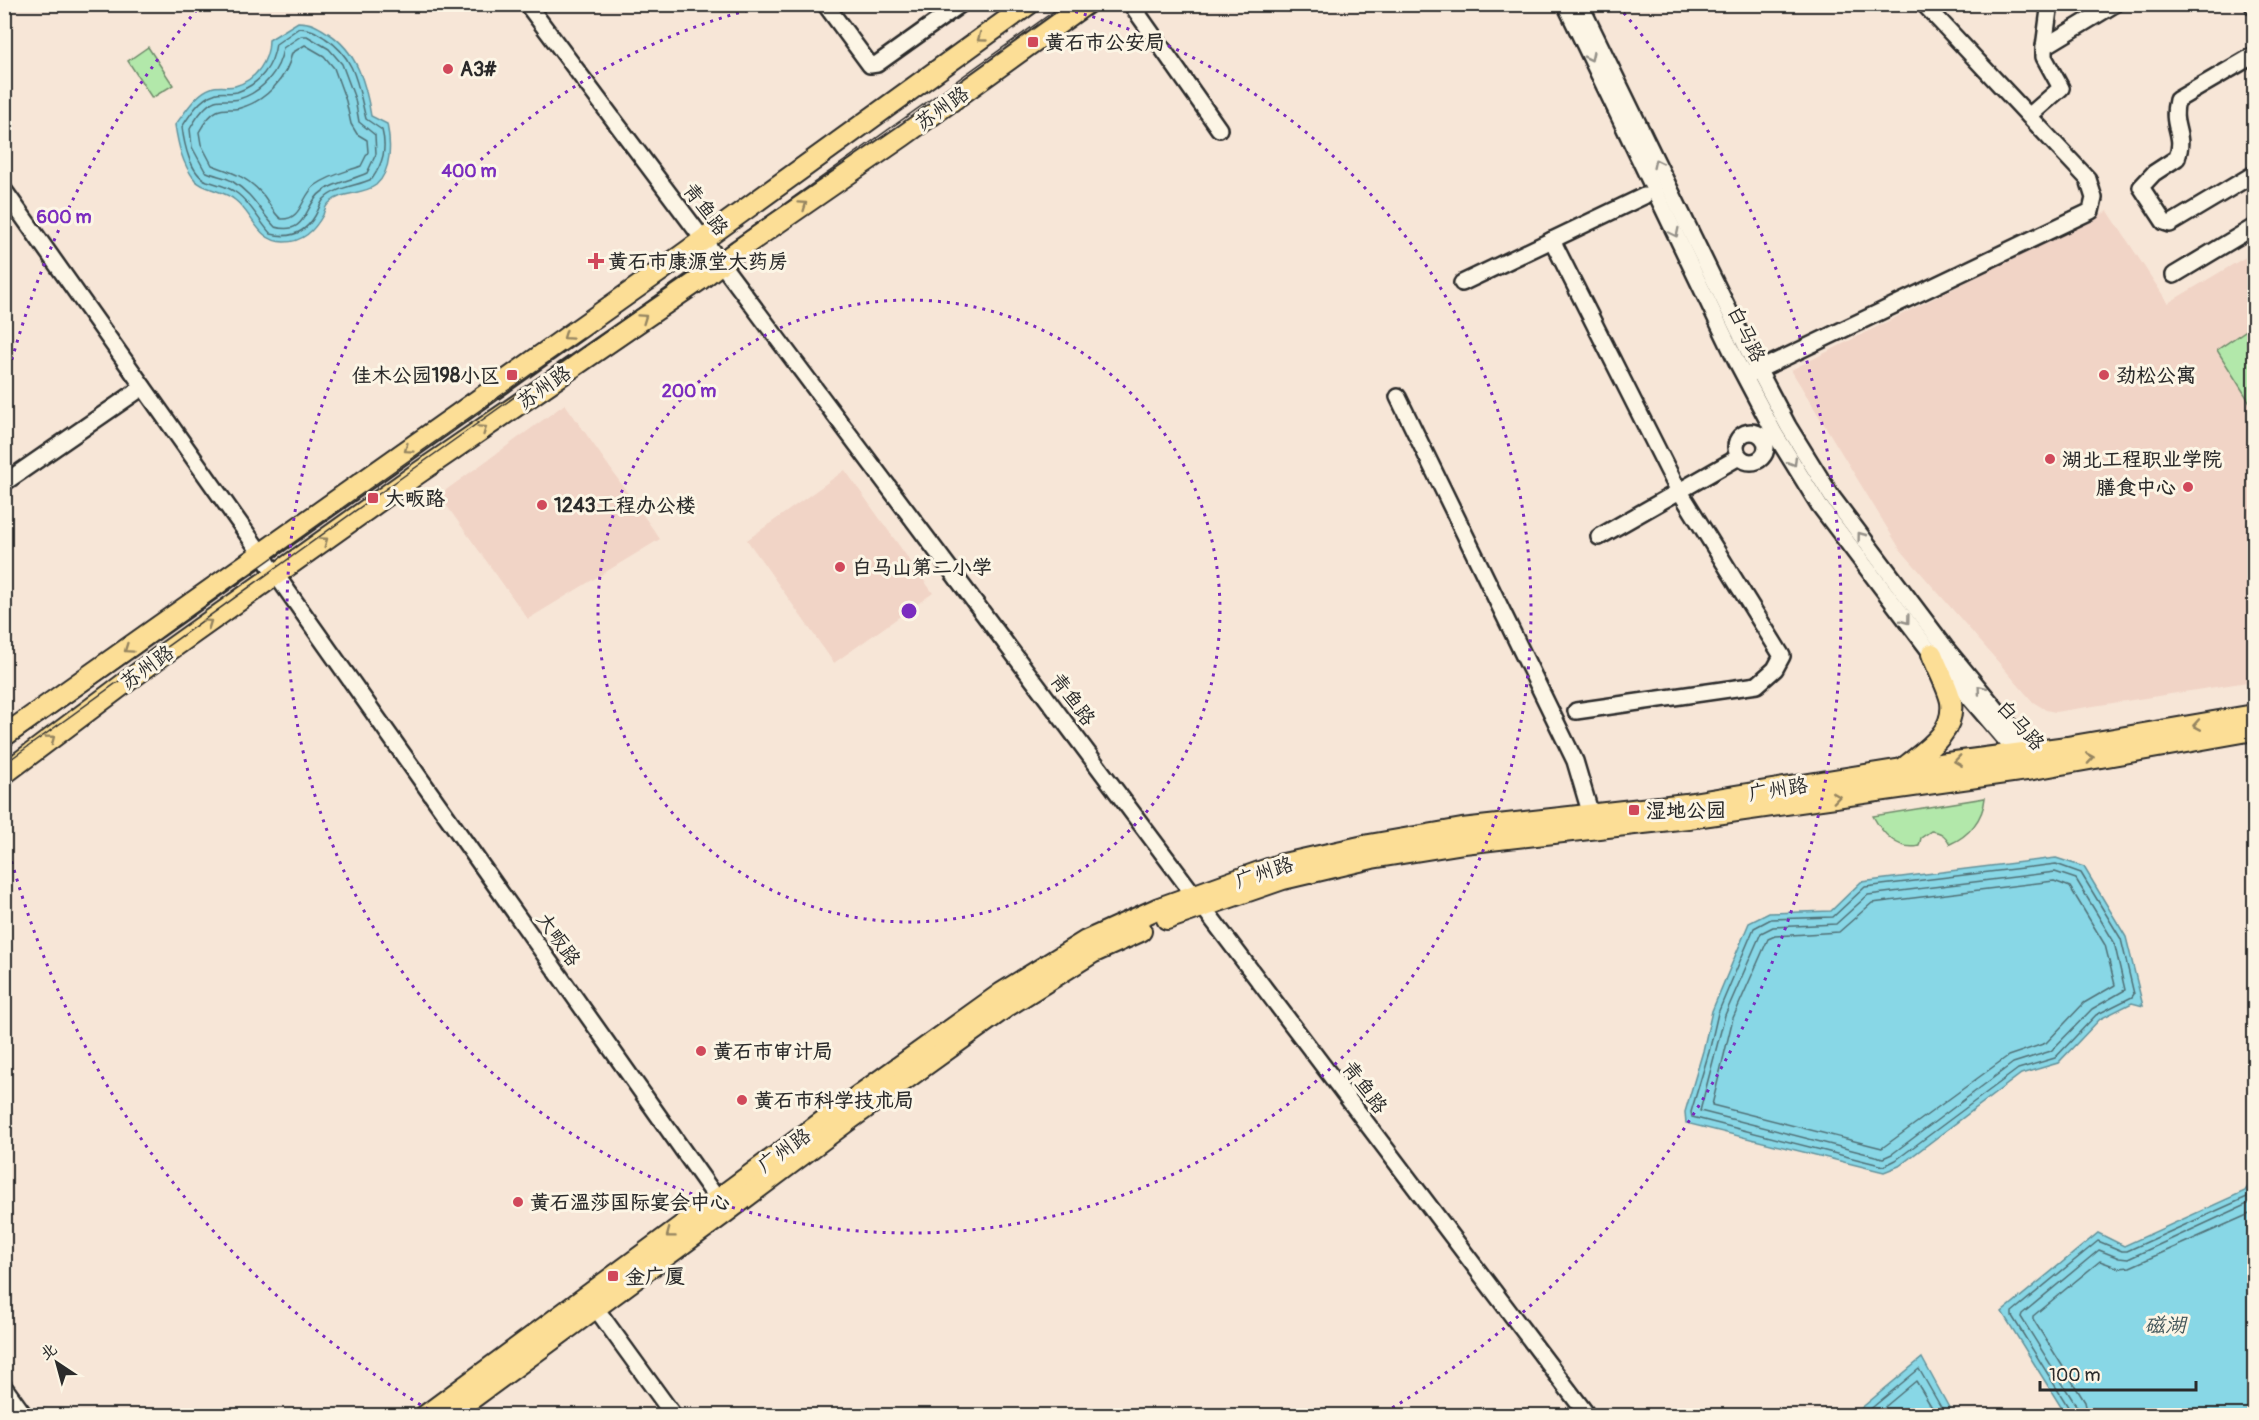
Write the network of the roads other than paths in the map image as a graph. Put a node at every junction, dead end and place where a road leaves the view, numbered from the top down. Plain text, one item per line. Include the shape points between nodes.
1 (528, 4) edge
2 (825, 4) edge
3 (961, 4) edge
4 (1029, 4) edge
5 (1086, 4) edge
6 (1131, 4) edge
7 (1564, 4) edge
8 (1580, 4) edge
9 (1924, 4) edge
10 (2052, 4) edge
11 (2115, 4) edge
12 (2044, 47) junction
13 (2254, 55) edge
14 (2029, 116) junction
15 (1219, 129) dead end
16 (2254, 174) edge
17 (4, 190) edge
18 (1644, 196) dead end
19 (2254, 227) edge
20 (702, 240) junction
21 (1552, 240) junction
22 (720, 264) junction
23 (2174, 275) dead end
24 (1462, 283) dead end
25 (1752, 373) junction
26 (143, 387) junction
27 (1398, 397) dead end
28 (1739, 457) junction
29 (4, 483) edge
30 (1679, 491) junction
31 (1599, 537) dead end
32 (261, 555) junction
33 (276, 576) junction
34 (1932, 654) junction
35 (1576, 711) dead end
36 (2254, 715) edge
37 (2254, 730) edge
38 (4, 736) edge
39 (2027, 758) junction
40 (1902, 769) junction
41 (4, 774) edge
42 (1592, 815) junction
43 (1199, 901) junction
44 (721, 1206) junction
45 (596, 1307) junction
46 (4, 1387) edge
47 (450, 1415) edge
48 (25, 1416) edge
49 (425, 1416) edge
50 (674, 1416) edge
51 (1588, 1416) edge

1 - 20 street, 青鱼路
2 - 3 street via 870,65 877,64
4 -> 20 main road, 苏州路
22 -> 5 main road, 苏州路
6 - 15 street
7 -> 25 street, 白马路
25 -> 8 street, 白马路
9 - 14 street
10 - 12 street
11 - 12 street
12 - 14 street via 2044,57 2061,88
13 - 16 street via 2177,100 2174,122 2181,141 2177,158 2141,187 2163,222 2170,224
14 - 25 street via 2088,179 2094,198 2091,211
17 - 26 street, 大畈路
18 - 21 street
19 - 23 street
20 - 22 street, 青鱼路
20 -> 32 main road, 苏州路
21 - 24 street
21 - 30 street
33 -> 22 main road, 苏州路
22 - 43 street, 青鱼路
25 -> 34 street, 白马路 via 1775,434 1819,505
39 -> 25 street, 白马路 via 1832,497
26 - 29 street
26 - 32 street, 大畈路
27 - 42 street via 1575,761
28 - 28 street via 1752,462 1769,453 1756,428 1737,443
28 - 30 street
30 - 31 street
30 - 35 street via 1782,656 1775,669 1757,685
32 - 33 street, 大畈路
32 -> 38 main road, 苏州路
41 -> 33 main road, 苏州路
33 - 44 street, 大畈路
34 - 39 street, 白马路
34 - 40 main road via 1951,702 1948,726
36 -> 39 main road, 广州路
39 -> 37 main road, 广州路
39 -> 40 main road, 广州路
43 -> 39 main road, 广州路 via 1372,858 1688,818
40 - 42 main road, 广州路
42 - 43 main road, 广州路 via 1462,829 1369,845 1279,865
43 - 44 main road, 广州路 via 1092,953 1009,1005
43 - 51 street, 青鱼路
44 - 45 main road, 广州路
44 -> 49 main road, 广州路
45 - 47 main road, 广州路
45 - 50 street
46 - 48 street

